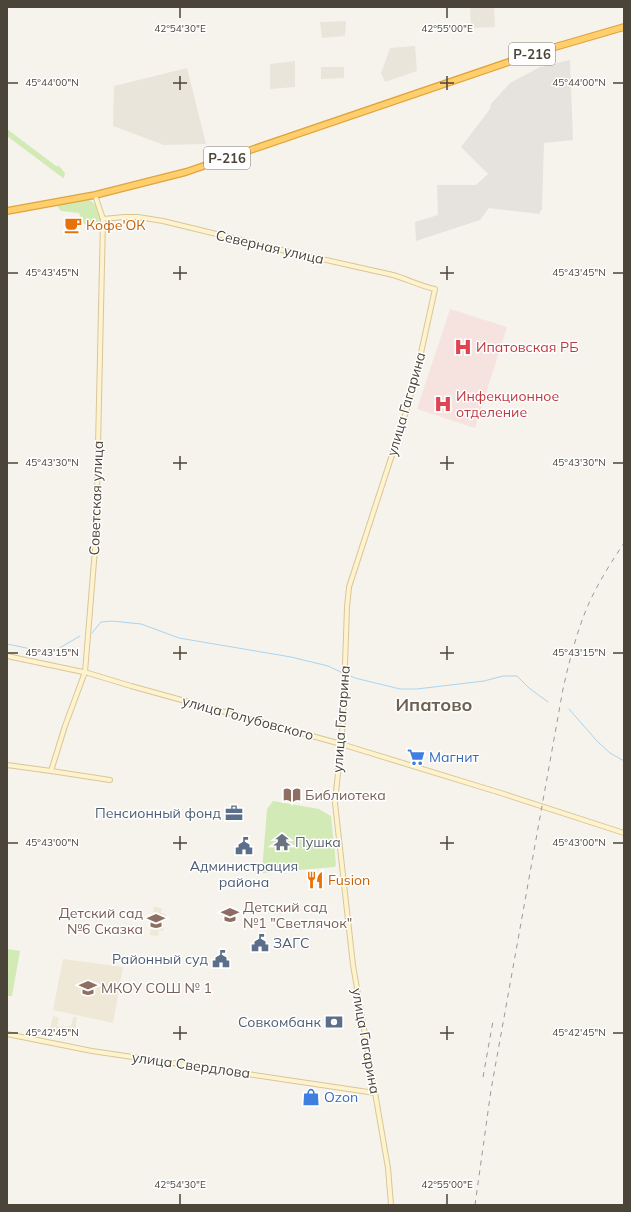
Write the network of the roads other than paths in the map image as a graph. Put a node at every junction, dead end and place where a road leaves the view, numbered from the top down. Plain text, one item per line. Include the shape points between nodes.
1 (624, 27) edge
2 (95, 195) junction
3 (7, 211) edge
4 (103, 219) junction
5 (435, 289) joint
6 (7, 656) edge
7 (85, 672) junction
8 (341, 744) junction
9 (7, 765) edge
10 (51, 771) junction
11 (110, 780) dead end
12 (624, 833) edge
13 (7, 1034) edge
14 (375, 1093) junction
15 (391, 1205) edge

1 - 2 highway, Р-216 via 538,52 198,168
2 - 3 highway, Р-216
2 - 4 street, Советская улица
4 - 5 street, Северная улица via 138,217 163,221 402,277
4 - 7 street, Советская улица via 96,538
5 - 8 street, улица Гагарина via 406,412 349,587
6 - 7 street, улица Голубовского
7 - 8 street, улица Голубовского
7 - 10 street, Советская улица
8 - 12 street, улица Голубовского
8 - 14 street, улица Гагарина via 335,803 353,965
9 - 10 street
10 - 11 street
13 - 14 street, улица Свердлова via 92,1051
14 - 15 street, улица Гагарина via 388,1168

